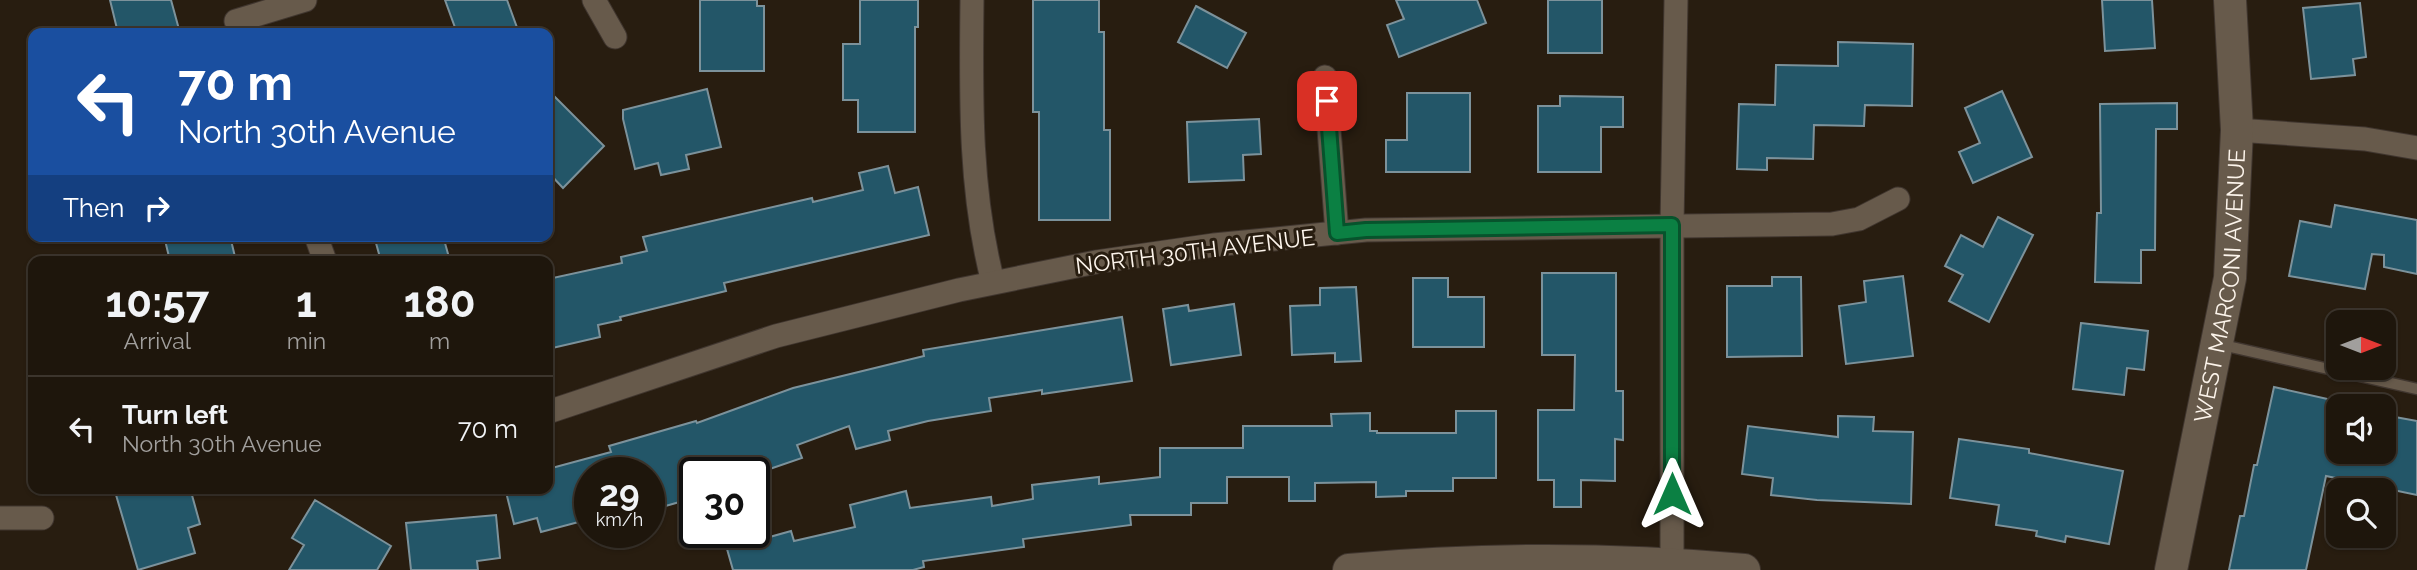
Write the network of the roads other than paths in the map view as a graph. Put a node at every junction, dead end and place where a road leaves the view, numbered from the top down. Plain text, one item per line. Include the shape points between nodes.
1 (305, 0) edge
2 (594, 0) edge
3 (972, 0) edge
4 (1675, 0) edge
5 (2230, 0) edge
6 (235, 18) edge
7 (615, 37) dead end
8 (1325, 77) dead end
9 (2237, 130) junction
10 (2417, 148) edge
11 (1898, 199) dead end
12 (1672, 225) junction
13 (1337, 233) junction
14 (993, 282) junction
15 (2217, 344) junction
16 (2417, 389) edge
17 (553, 410) edge
18 (0, 518) edge
19 (42, 518) dead end
20 (1672, 564) junction
21 (1349, 570) edge
22 (1744, 570) edge
23 (2171, 570) edge

1 - 6 street
2 - 7 street
3 - 14 street via 971,128
4 - 12 street
5 - 9 street, WEST MARCONI AVENUE
8 - 13 street
9 - 10 street via 2365,139
9 - 15 street, WEST MARCONI AVENUE via 2230,278
11 - 12 street, NORTH 30TH AVENUE via 1859,219 1832,223
12 - 13 street, NORTH 30TH AVENUE
12 - 20 street
13 - 14 street, NORTH 30TH AVENUE via 1214,245
14 - 17 street, NORTH 30TH AVENUE via 776,336
15 - 16 lane
15 - 23 street, WEST MARCONI AVENUE
18 - 19 street
20 - 21 street via 1418,564
20 - 22 street

